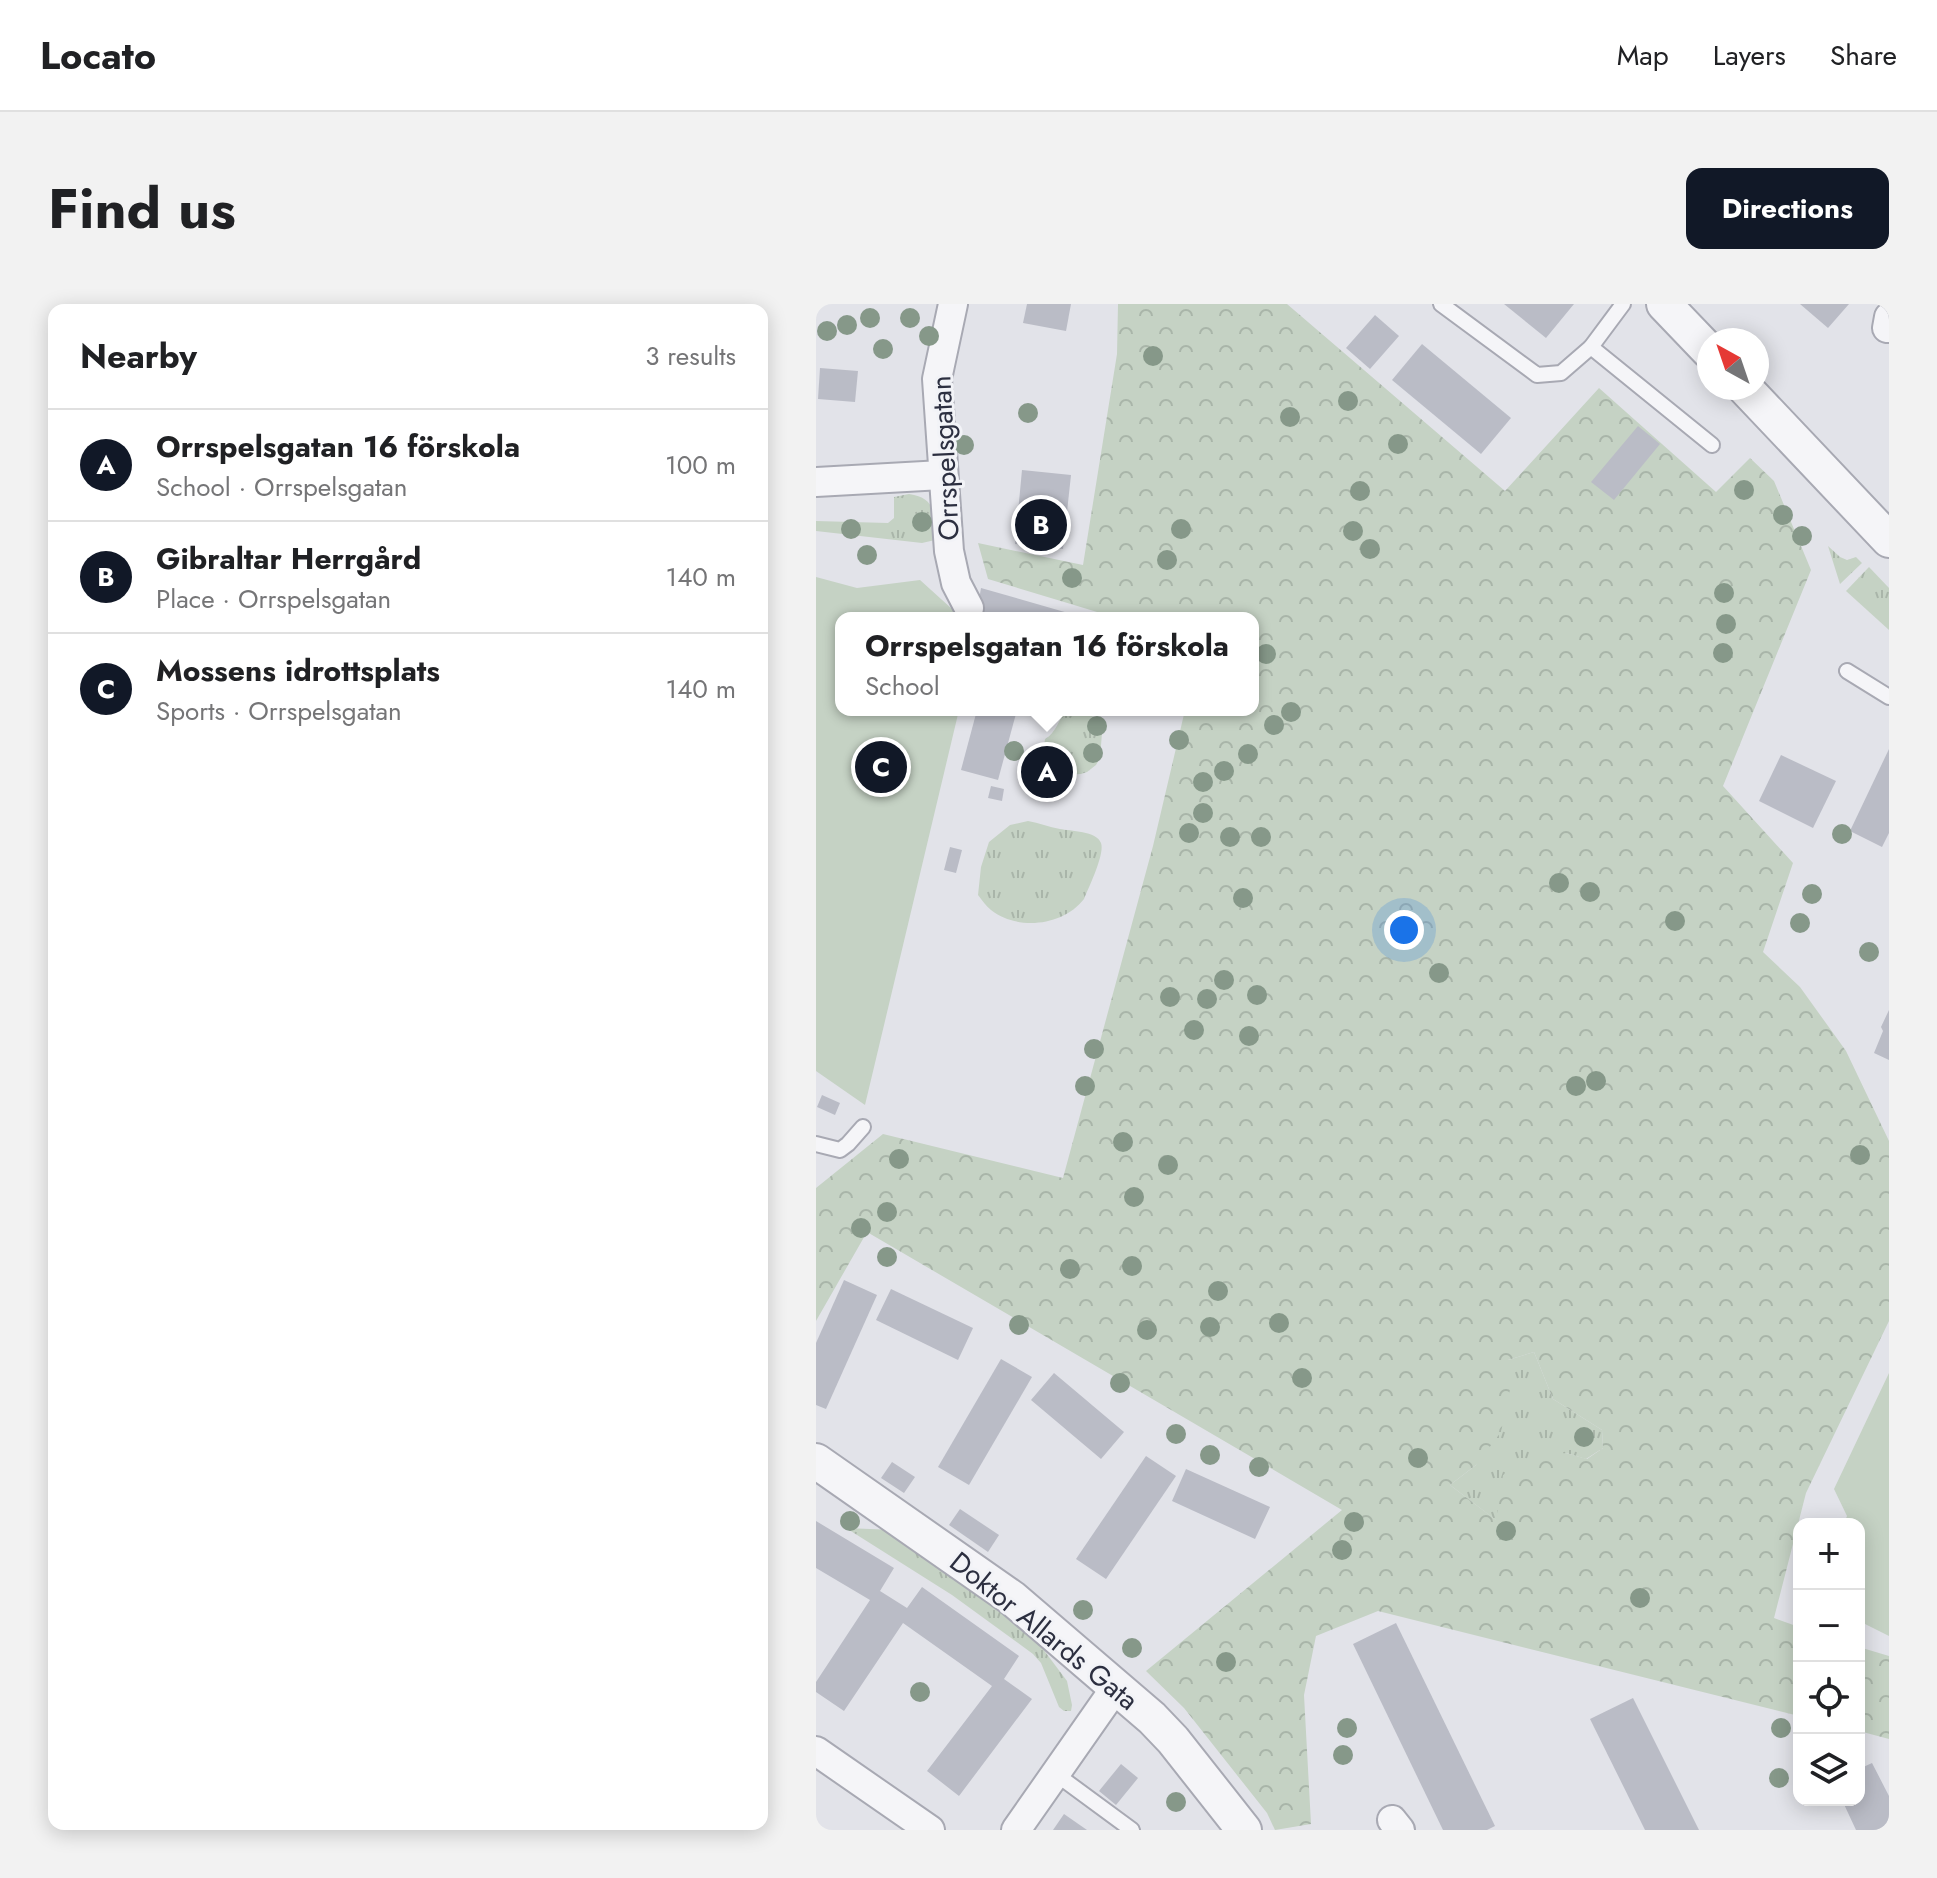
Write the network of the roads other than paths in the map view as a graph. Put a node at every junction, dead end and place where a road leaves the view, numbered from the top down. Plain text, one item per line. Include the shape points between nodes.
1 (953, 304) edge
2 (1441, 304) edge
3 (1623, 304) edge
4 (1664, 304) edge
5 (1697, 338) edge
6 (1591, 347) junction
7 (1756, 400) edge
8 (1712, 445) dead end
9 (942, 475) junction
10 (816, 482) edge
11 (1889, 540) edge
12 (969, 608) dead end
13 (1847, 671) dead end
14 (1889, 697) edge
15 (863, 1127) dead end
16 (816, 1144) edge
17 (816, 1461) edge
18 (1116, 1687) junction
19 (816, 1751) edge
20 (1056, 1774) junction
21 (930, 1830) edge
22 (1016, 1830) edge
23 (1132, 1830) edge
24 (1244, 1830) edge

1 - 9 street, Orrspelsgatan via 937,379
2 - 6 lane via 1537,375 1561,373
3 - 6 lane
4 - 5 street
6 - 8 lane
7 - 11 street
9 - 10 street
9 - 12 street, Orrspelsgatan via 949,551
13 - 14 lane
15 - 16 lane via 840,1150
17 - 18 street, Doktor Allards Gata via 1012,1598
18 - 20 street
18 - 24 street, Doktor Allards Gata via 1173,1740
19 - 21 street
20 - 22 street
20 - 23 lane

